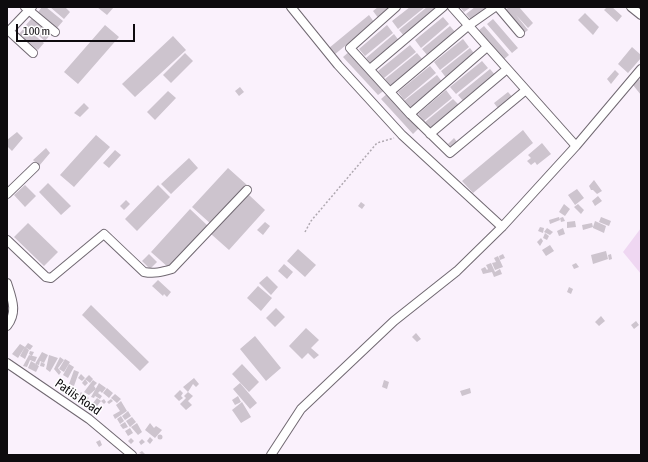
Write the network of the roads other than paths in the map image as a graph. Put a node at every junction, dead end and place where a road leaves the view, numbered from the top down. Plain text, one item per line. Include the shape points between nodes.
1 (292, 7) edge
2 (396, 7) edge
3 (443, 7) edge
4 (452, 7) edge
5 (495, 7) edge
6 (498, 7) edge
7 (631, 7) edge
8 (29, 8) edge
9 (641, 15) edge
10 (468, 26) junction
11 (8, 30) edge
12 (55, 32) dead end
13 (520, 33) dead end
14 (487, 47) junction
15 (33, 53) dead end
16 (370, 69) junction
17 (507, 69) junction
18 (641, 69) edge
19 (526, 90) junction
20 (391, 91) junction
21 (410, 114) junction
22 (430, 134) junction
23 (576, 146) junction
24 (34, 167) dead end
25 (247, 190) dead end
26 (7, 194) edge
27 (502, 226) junction
28 (7, 240) edge
29 (7, 283) edge
30 (7, 326) edge
31 (7, 364) edge
32 (132, 455) edge
33 (271, 455) edge

1 - 27 street via 338,64 402,135
2 - 16 street via 350,48
3 - 16 street
4 - 10 street
5 - 10 street
6 - 13 street
7 - 9 street
8 - 11 street
8 - 12 street
10 - 14 street
10 - 20 street
11 - 15 street
14 - 17 street
14 - 21 street
16 - 20 street
17 - 19 street
17 - 22 street
18 - 23 street
19 - 22 street via 450,153
19 - 23 street
20 - 21 street
21 - 22 street
23 - 27 street
24 - 26 street
25 - 28 street via 172,269 163,272 144,272 104,234 51,278 46,277
27 - 33 street via 457,271 394,321 301,409
29 - 30 street via 14,309
31 - 32 street, Patiis Road via 89,419

